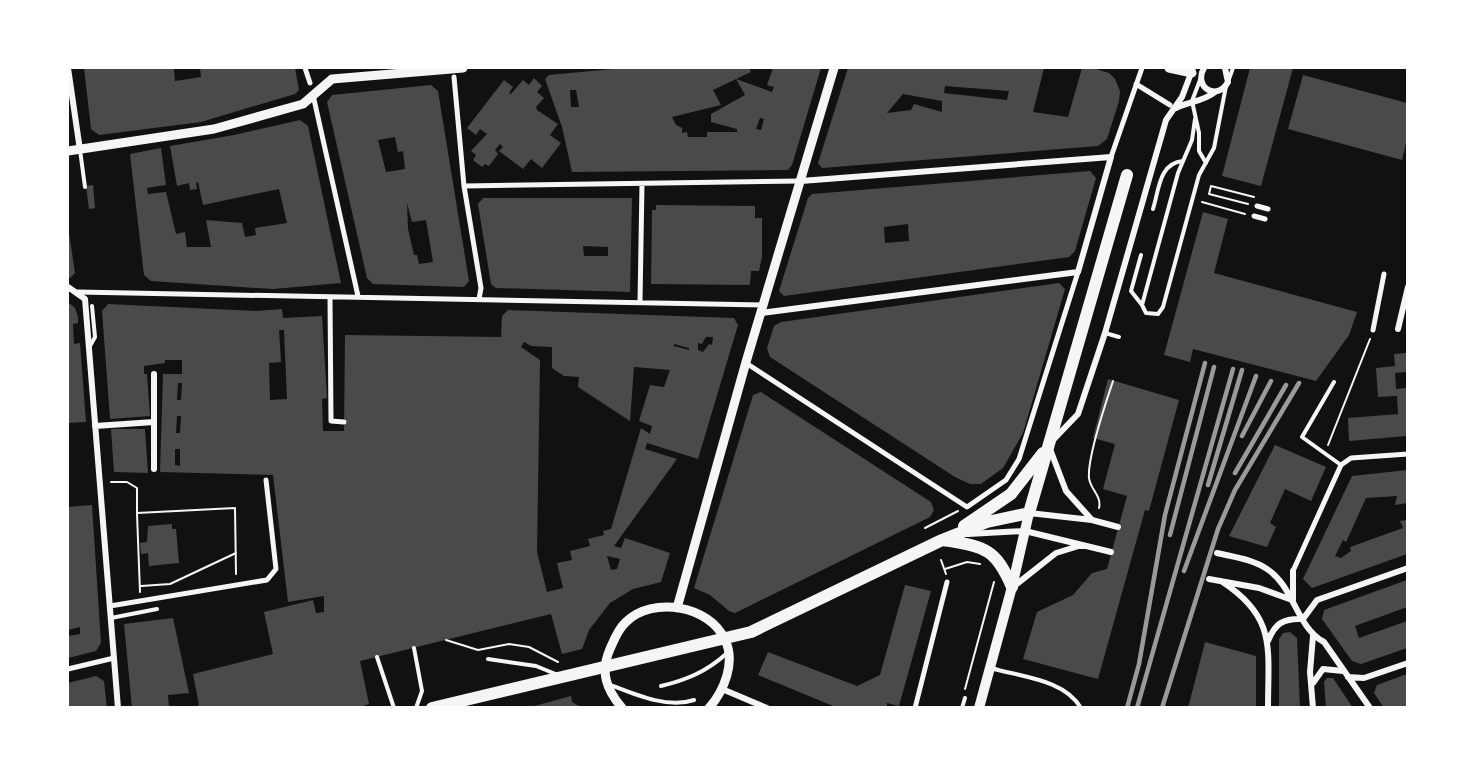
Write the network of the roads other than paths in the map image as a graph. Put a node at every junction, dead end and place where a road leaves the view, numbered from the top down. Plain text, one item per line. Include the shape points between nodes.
1 (69, 68) edge
2 (305, 68) edge
3 (463, 68) edge
4 (834, 68) edge
5 (1142, 68) edge
6 (1169, 68) edge
7 (1225, 68) edge
8 (1233, 68) edge
9 (1198, 72) edge
10 (454, 77) dead end
11 (1229, 79) junction
12 (310, 83) dead end
13 (1136, 84) junction
14 (1226, 86) junction
15 (317, 91) junction
16 (1215, 92) junction
17 (1192, 101) junction
18 (1173, 107) junction
19 (1196, 119) junction
20 (79, 146) junction
21 (68, 151) edge
22 (1111, 157) junction
23 (1183, 161) junction
24 (1206, 163) junction
25 (1127, 176) dead end
26 (801, 181) junction
27 (642, 184) junction
28 (465, 186) junction
29 (85, 187) dead end
30 (1257, 206) road end
31 (1154, 209) dead end
32 (1268, 209) dead end
33 (1254, 216) road end
34 (1265, 219) dead end
35 (1141, 255) dead end
36 (1078, 272) junction
37 (1384, 274) dead end
38 (68, 287) edge
39 (1407, 287) edge
40 (78, 292) junction
41 (357, 296) junction
42 (327, 297) junction
43 (479, 299) junction
44 (640, 302) junction
45 (1142, 305) junction
46 (92, 306) dead end
47 (762, 309) junction
48 (1398, 329) dead end
49 (1373, 330) road end
50 (1105, 333) junction
51 (1119, 337) dead end
52 (89, 348) junction
53 (746, 363) junction
54 (154, 374) dead end
55 (1334, 382) dead end
56 (154, 422) junction
57 (344, 422) dead end
58 (95, 426) junction
59 (1048, 444) junction
60 (1407, 454) edge
61 (1341, 465) junction
62 (154, 469) dead end
63 (266, 480) dead end
64 (967, 507) junction
65 (1029, 513) junction
66 (979, 516) junction
67 (1092, 520) junction
68 (1118, 526) dead end
69 (1025, 531) junction
70 (955, 535) junction
71 (937, 542) junction
72 (1083, 545) junction
73 (1111, 552) dead end
74 (1217, 553) dead end
75 (1407, 567) edge
76 (1293, 571) joint
77 (1209, 579) dead end
78 (1221, 581) junction
79 (947, 582) road end
80 (1012, 587) junction
81 (1293, 600) junction
82 (110, 606) junction
83 (677, 608) junction
84 (157, 609) dead end
85 (111, 618) junction
86 (1303, 619) junction
87 (1313, 636) junction
88 (725, 639) junction
89 (1268, 641) junction
90 (414, 648) dead end
91 (728, 653) junction
92 (377, 657) dead end
93 (114, 658) junction
94 (488, 659) dead end
95 (1407, 663) edge
96 (603, 667) junction
97 (990, 668) junction
98 (68, 669) edge
99 (1346, 674) junction
100 (561, 676) junction
101 (608, 684) junction
102 (1312, 684) junction
103 (661, 686) dead end
104 (722, 689) junction
105 (965, 698) dead end
106 (694, 700) dead end
107 (118, 708) edge
108 (394, 708) edge
109 (416, 708) edge
110 (432, 708) edge
111 (622, 708) edge
112 (709, 708) edge
113 (767, 708) edge
114 (915, 708) edge
115 (962, 708) edge
116 (979, 708) edge
117 (1081, 708) edge
118 (1268, 708) edge
119 (1314, 708) edge
120 (1370, 708) edge

1 - 20 street
2 - 12 street
3 - 15 street via 332,80
4 - 26 street
5 - 13 street
6 - 9 street
7 - 11 street
8 - 11 lane
9 - 16 street via 1206,89
9 - 17 lane
9 - 18 street
10 - 28 street
11 - 14 street
13 - 18 street
13 - 22 street
14 - 16 street
14 - 24 lane via 1214,148
15 - 20 street via 303,104 214,129
15 - 41 street
16 - 17 street via 1206,99
17 - 18 street
17 - 19 lane
18 - 50 street
19 - 23 lane
19 - 24 lane via 1199,151
20 - 21 street
20 - 29 lane
22 - 26 street
22 - 36 street
23 - 31 lane via 1170,163 1165,169
23 - 45 lane
24 - 45 lane via 1191,200 1162,310 1146,313
25 - 59 highway
26 - 27 street
26 - 47 street
27 - 28 street
27 - 44 street
28 - 43 street via 481,288
30 - 32 street
33 - 34 street
35 - 45 lane via 1131,291
36 - 47 street
36 - 64 street via 1019,459 1006,480
37 - 49 street
38 - 40 street
39 - 48 street
40 - 42 street
40 - 52 street via 85,299
41 - 42 street
41 - 43 street
42 - 57 street via 331,421
43 - 44 street
44 - 47 street
46 - 52 lane via 95,337
47 - 53 street
50 - 51 lane
50 - 59 street via 1078,414
52 - 58 street
53 - 64 street
53 - 83 street
54 - 56 street
55 - 61 lane via 1302,437
56 - 58 street
56 - 62 street
58 - 82 street
59 - 65 highway
59 - 66 highway via 1011,494
59 - 67 street via 1066,491
60 - 61 street via 1351,458
61 - 76 street
63 - 82 street via 276,569 267,580
64 - 66 lane
65 - 67 street
65 - 69 main road
65 - 70 highway via 987,522
66 - 71 highway
67 - 68 street
69 - 70 street
69 - 72 street
69 - 80 main road
70 - 71 highway
71 - 80 highway via 984,547 1003,566
71 - 88 highway via 751,632
72 - 73 street
72 - 80 street via 1056,553
74 - 81 street via 1266,568
75 - 86 street via 1317,600
76 - 81 street
77 - 78 street
78 - 81 street
78 - 89 street via 1255,609
79 - 114 street
80 - 97 main road
81 - 86 street
82 - 85 street
83 - 88 street via 705,620
83 - 96 street via 652,608 626,622
84 - 85 lane
85 - 93 street
86 - 87 street
86 - 89 street via 1283,620
87 - 99 street via 1324,642
87 - 102 street
88 - 91 street
88 - 96 highway
89 - 118 street
90 - 109 lane via 422,691
91 - 103 lane via 709,669
91 - 104 street
92 - 108 lane
93 - 98 street
93 - 107 street
94 - 100 lane via 536,666
95 - 99 street via 1364,678
96 - 100 highway
96 - 101 street
97 - 116 main road
97 - 117 lane via 1062,688 1074,696
99 - 102 street via 1323,669
99 - 120 street
100 - 110 highway
101 - 106 lane via 669,703
101 - 111 street
102 - 119 street
104 - 112 street
104 - 113 street
105 - 115 lane

